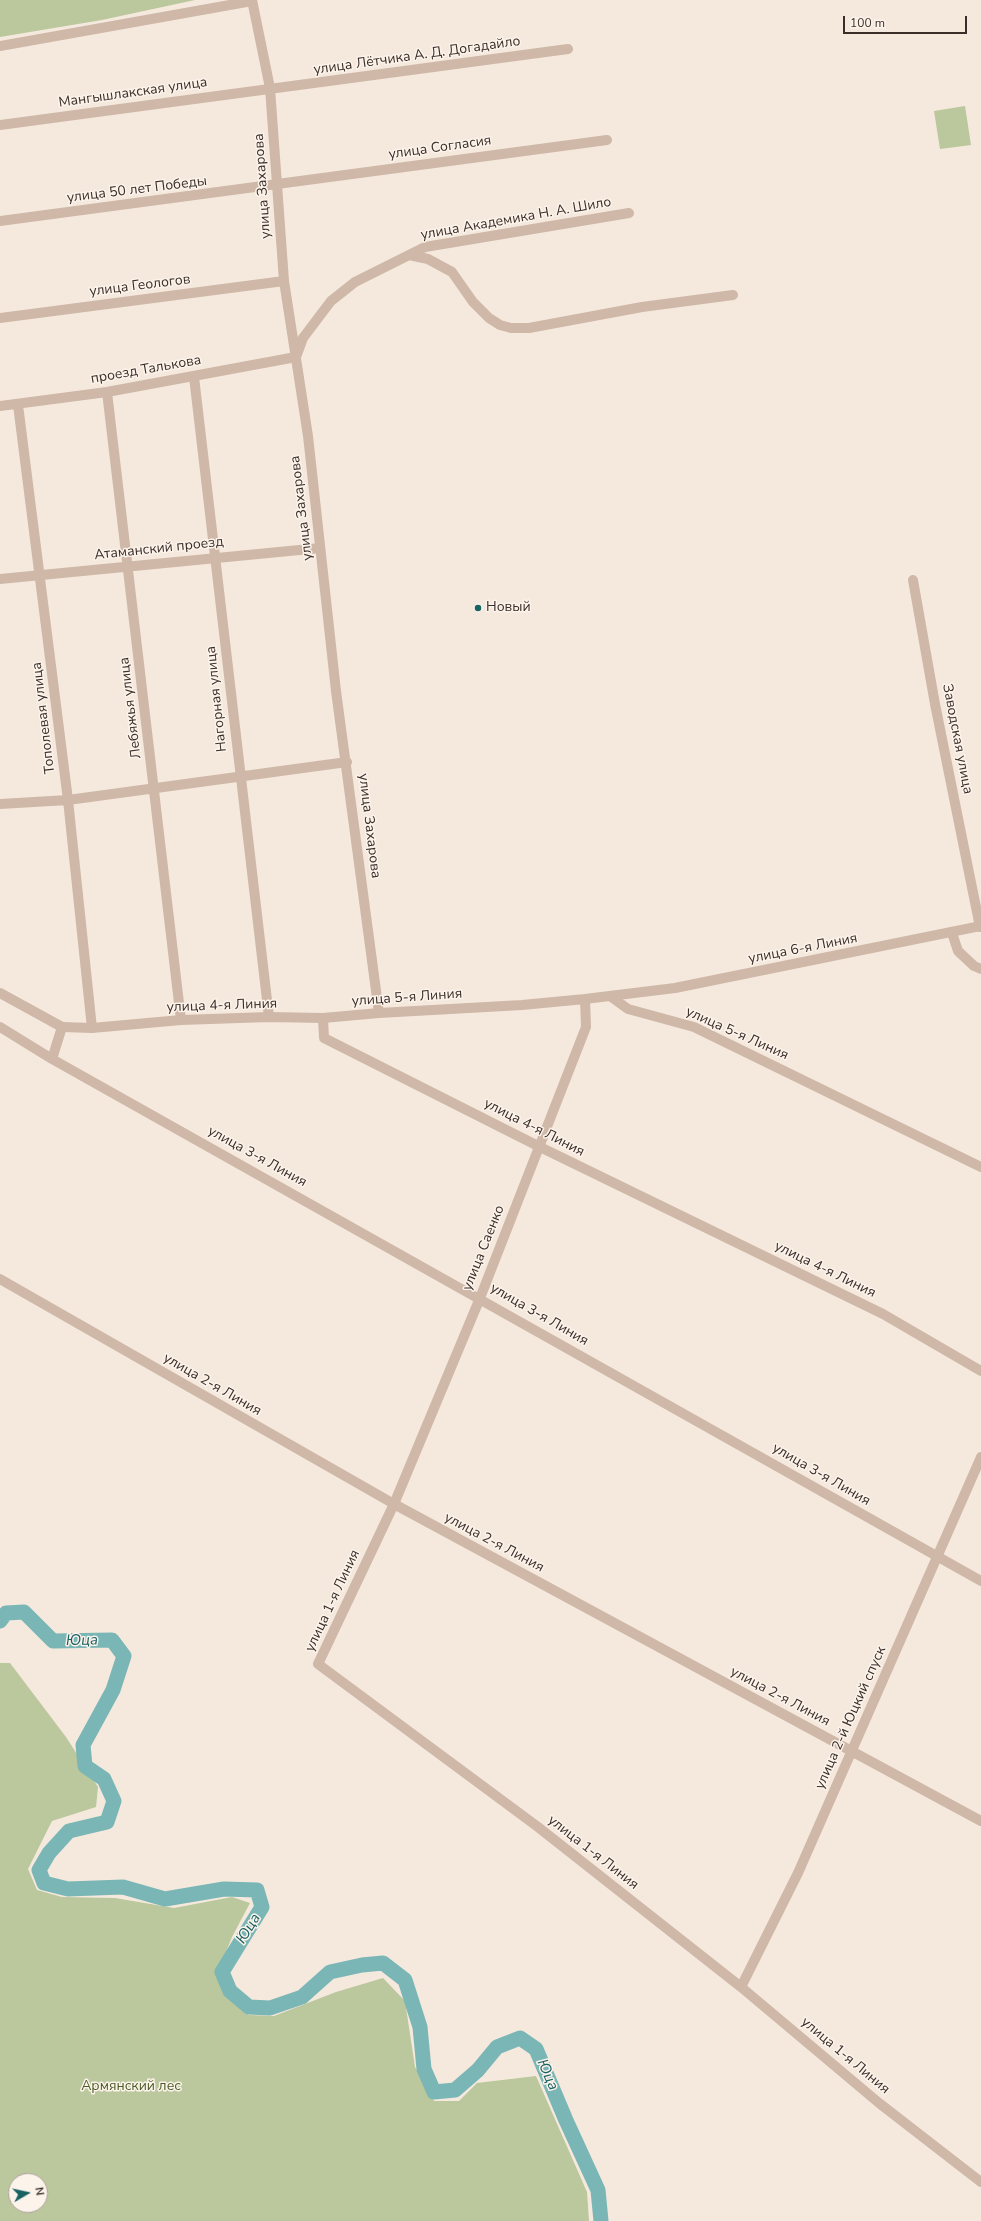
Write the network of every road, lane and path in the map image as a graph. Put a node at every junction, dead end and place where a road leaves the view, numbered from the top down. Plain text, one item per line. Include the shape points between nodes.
1 (252, 1) edge
2 (0, 46) edge
3 (568, 49) dead end
4 (270, 88) junction
5 (0, 125) edge
6 (607, 140) dead end
7 (277, 185) junction
8 (628, 213) dead end
9 (0, 221) edge
10 (408, 255) junction
11 (284, 281) junction
12 (733, 295) dead end
13 (0, 318) edge
14 (296, 357) junction
15 (194, 376) junction
16 (107, 392) junction
17 (18, 405) junction
18 (0, 406) edge
19 (320, 548) junction
20 (215, 558) junction
21 (128, 566) junction
22 (41, 575) junction
23 (0, 579) edge
24 (913, 580) dead end
25 (347, 762) junction
26 (239, 776) junction
27 (154, 789) junction
28 (68, 800) junction
29 (0, 804) edge
30 (981, 927) edge
31 (952, 933) junction
32 (981, 969) edge
33 (0, 993) edge
34 (610, 996) junction
35 (585, 999) junction
36 (379, 1013) junction
37 (269, 1017) junction
38 (323, 1018) junction
39 (181, 1020) junction
40 (0, 1027) edge
41 (62, 1027) junction
42 (92, 1028) junction
43 (52, 1059) junction
44 (540, 1147) junction
45 (981, 1167) edge
46 (0, 1279) edge
47 (480, 1298) junction
48 (981, 1371) edge
49 (981, 1457) edge
50 (394, 1504) junction
51 (937, 1557) junction
52 (981, 1581) edge
53 (851, 1751) junction
54 (981, 1821) edge
55 (741, 1987) junction
56 (981, 2182) edge

1 - 2 street
1 - 4 street, улица Захарова
3 - 4 street, улица Лётчика А. Д. Догадайло
4 - 5 street, Мангышлакская улица
4 - 7 street, улица Захарова
6 - 7 street, улица Согласия
7 - 9 street, улица 50 лет Победы
7 - 11 street, улица Захарова
8 - 10 street, улица Академика Н. А. Шило via 425,247
10 - 12 street via 428,259 452,272 473,302 489,318 510,328 529,328 642,307
10 - 14 street, улица Академика Н. А. Шило via 355,282 331,301 303,338
11 - 13 street, улица Геологов
11 - 14 street, улица Захарова
14 - 15 street, проезд Талькова
14 - 19 street, улица Захарова via 308,436
15 - 16 street, проезд Талькова
15 - 20 street, Нагорная улица
16 - 17 street, проезд Талькова
16 - 21 street, Лебяжья улица
17 - 18 street, проезд Талькова
17 - 22 street, Тополевая улица
19 - 20 street, Атаманский проезд
19 - 25 street, улица Захарова via 336,691
20 - 21 street, Атаманский проезд
20 - 26 street, Нагорная улица
21 - 22 street, Атаманский проезд
21 - 27 street, Лебяжья улица
22 - 23 street, Атаманский проезд
22 - 28 street, Тополевая улица
24 - 30 street, Заводская улица via 935,704
25 - 26 street
25 - 36 street, улица Захарова
26 - 27 street
26 - 37 street, Нагорная улица
27 - 28 street
27 - 39 street, Лебяжья улица
28 - 29 street
28 - 42 street, Тополевая улица
30 - 31 street, улица 6-я Линия
31 - 32 street via 958,950 974,966
31 - 34 street, улица 6-я Линия via 675,988
33 - 41 street
34 - 35 street, улица 5-я Линия
34 - 45 street, улица 5-я Линия via 628,1009 694,1027
35 - 36 street, улица 5-я Линия
35 - 44 street, улица Саенко via 586,1027
36 - 38 street, улица 5-я Линия
37 - 38 street, улица 4-я Линия
37 - 39 street, улица 4-я Линия
38 - 44 street, улица 4-я Линия via 324,1038
39 - 42 street, улица 4-я Линия
40 - 43 street, улица 3-я Линия
41 - 42 street, улица 4-я Линия
41 - 43 street
43 - 47 street, улица 3-я Линия
44 - 47 street, улица Саенко
44 - 48 street, улица 4-я Линия via 883,1314
46 - 50 street, улица 2-я Линия
47 - 50 street, улица Саенко
47 - 51 street, улица 3-я Линия
49 - 51 street, улица 2-й Юцкий спуск
50 - 53 street, улица 2-я Линия
50 - 55 street, улица 1-я Линия via 318,1664 538,1827
51 - 52 street, улица 3-я Линия
51 - 53 street, улица 2-й Юцкий спуск
53 - 54 street, улица 2-я Линия
53 - 55 street, улица 2-й Юцкий спуск via 798,1873
55 - 56 street, улица 1-я Линия via 879,2103

